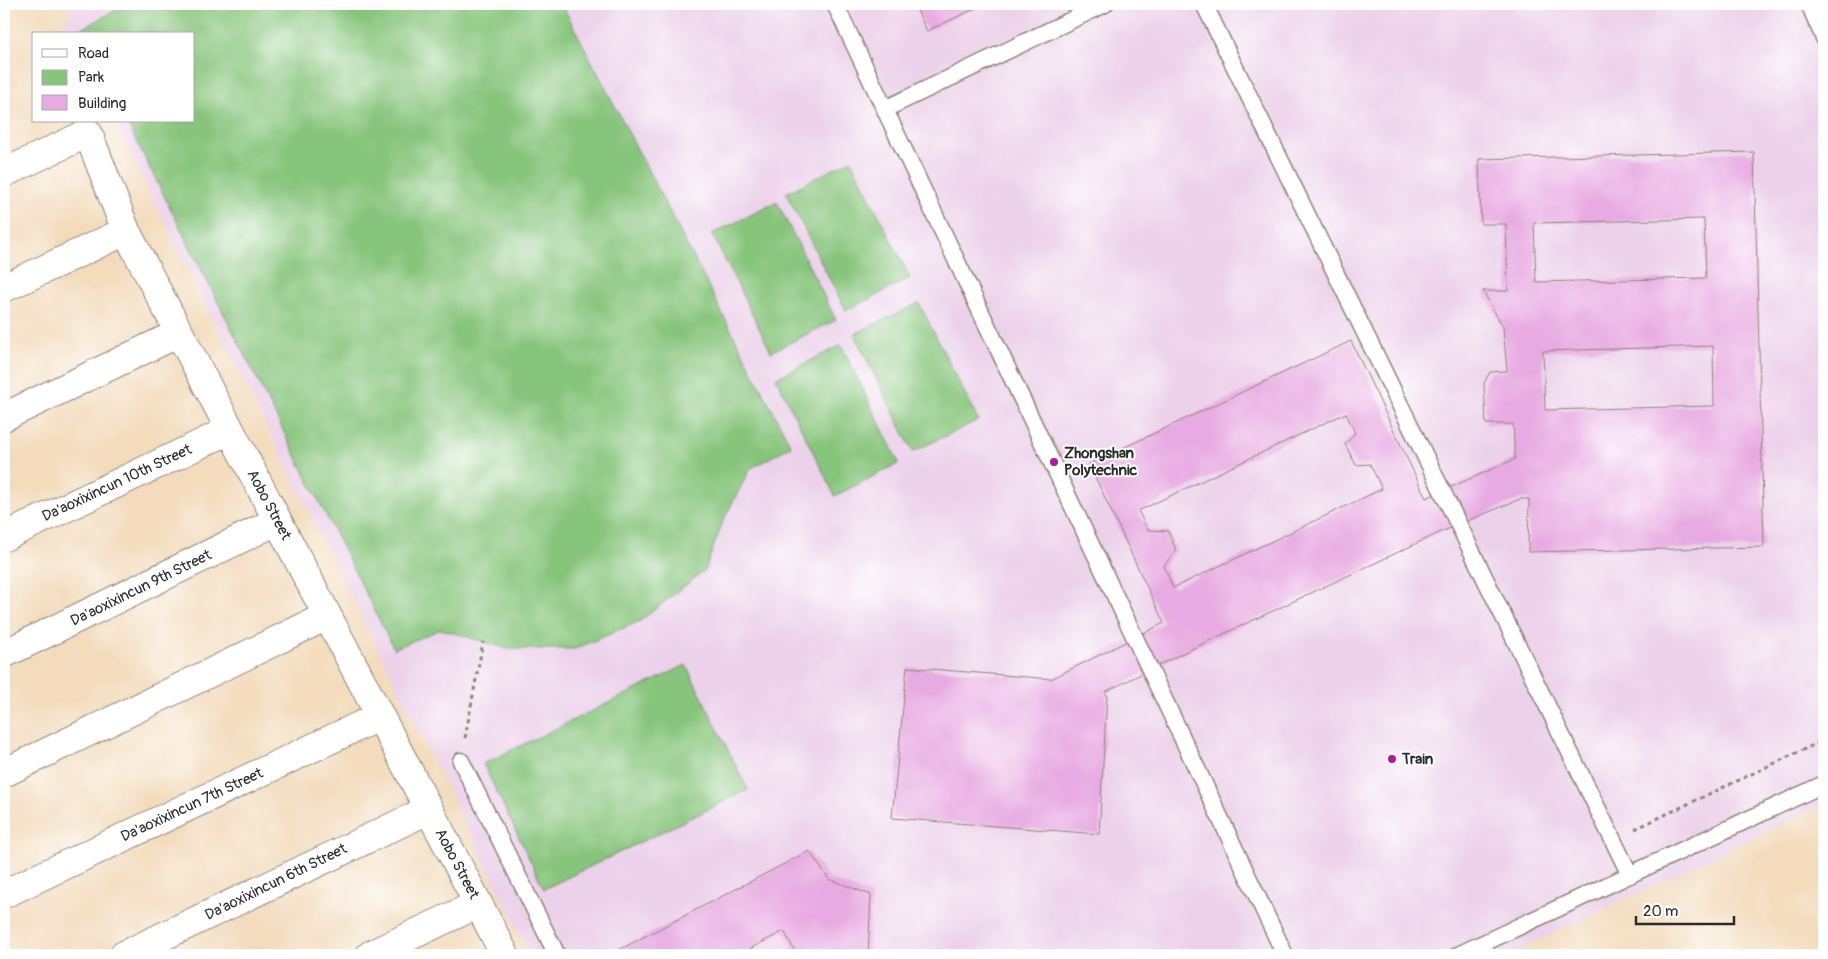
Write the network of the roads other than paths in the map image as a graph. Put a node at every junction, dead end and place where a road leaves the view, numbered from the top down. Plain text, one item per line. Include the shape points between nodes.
1 (835, 4) edge
2 (1105, 4) edge
3 (1204, 4) edge
4 (1809, 4) edge
5 (1824, 38) edge
6 (885, 109) junction
7 (4, 173) edge
8 (126, 230) junction
9 (4, 288) edge
10 (179, 333) junction
11 (4, 417) edge
12 (230, 430) junction
13 (278, 521) junction
14 (4, 537) edge
15 (327, 616) junction
16 (4, 654) edge
17 (380, 716) junction
18 (461, 761) road end
19 (4, 773) edge
20 (1824, 784) edge
21 (428, 810) junction
22 (1630, 874) junction
23 (4, 894) edge
24 (478, 904) junction
25 (1484, 950) edge
26 (124, 955) edge
27 (370, 955) edge
28 (505, 955) edge
29 (557, 955) edge
30 (1285, 955) edge
31 (1458, 955) edge

1 - 6 lane
2 - 6 lane
3 - 22 lane
4 - 5 lane
6 - 30 lane
7 - 8 street, Aobo Street via 88,133
8 - 9 street
8 - 10 street, Aobo Street
10 - 11 street
10 - 12 street, Aobo Street
12 - 13 street, Aobo Street
12 - 14 street, Da'aoxixincun 10th Street
13 - 15 street, Aobo Street
13 - 16 street, Da'aoxixincun 9th Street
15 - 17 street, Aobo Street
15 - 19 street
17 - 21 street, Aobo Street
17 - 23 street, Da'aoxixincun 7th Street
18 - 29 lane
20 - 22 lane
21 - 24 street, Aobo Street
21 - 26 street, Da'aoxixincun 6th Street
22 - 25 lane
24 - 27 street
24 - 28 street, Aobo Street
25 - 31 lane

